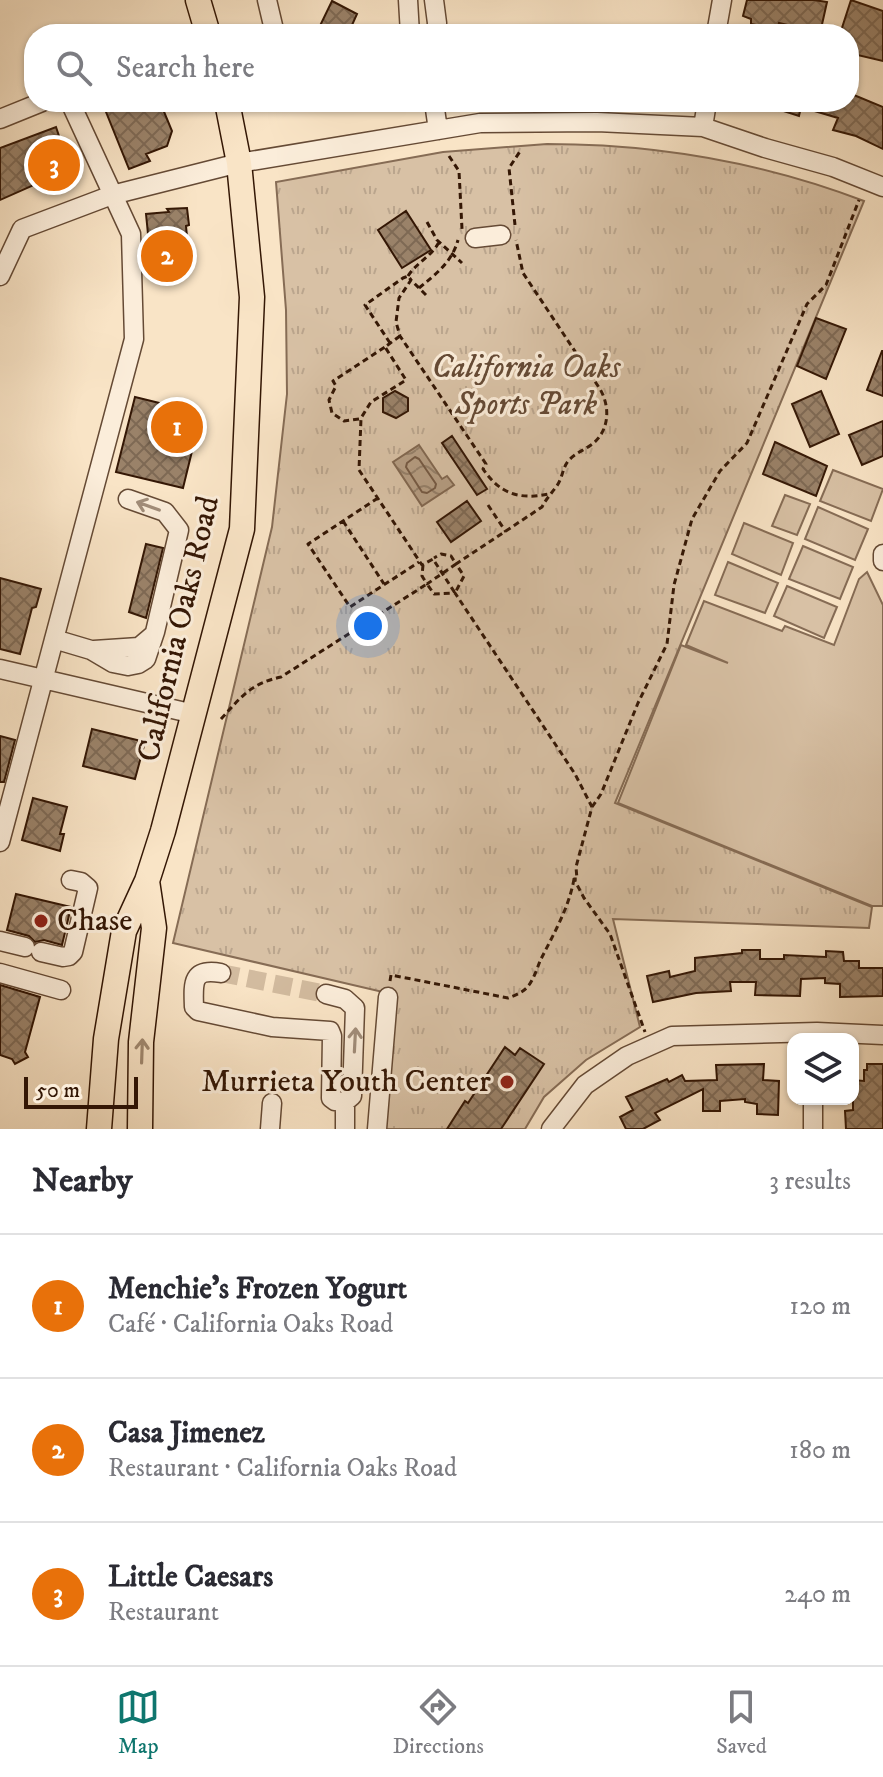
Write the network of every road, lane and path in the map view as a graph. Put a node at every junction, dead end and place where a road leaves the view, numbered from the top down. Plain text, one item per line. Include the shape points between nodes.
1 (198, 0) edge
2 (267, 0) edge
3 (408, 0) edge
4 (434, 0) edge
5 (722, 0) edge
6 (205, 24) edge
7 (273, 24) edge
8 (409, 24) edge
9 (437, 24) edge
10 (718, 24) edge
11 (24, 109) edge
12 (75, 112) edge
13 (229, 112) edge
14 (435, 112) edge
15 (705, 112) edge
16 (0, 119) edge
17 (703, 127) junction
18 (438, 130) junction
19 (521, 150) dead end
20 (449, 156) dead end
21 (239, 163) junction
22 (883, 187) edge
23 (112, 195) junction
24 (859, 200) dead end
25 (427, 222) dead end
26 (501, 235) dead end
27 (475, 238) dead end
28 (439, 242) junction
29 (452, 255) junction
30 (462, 263) dead end
31 (0, 276) edge
32 (409, 278) junction
33 (419, 288) junction
34 (426, 295) dead end
35 (400, 336) junction
36 (390, 343) junction
37 (385, 347) junction
38 (361, 418) junction
39 (549, 494) junction
40 (378, 498) junction
41 (128, 499) dead end
42 (488, 505) dead end
43 (343, 521) junction
44 (506, 532) junction
45 (883, 554) edge
46 (433, 559) junction
47 (883, 561) edge
48 (422, 563) junction
49 (456, 564) junction
50 (443, 573) junction
51 (384, 584) junction
52 (427, 584) junction
53 (455, 593) junction
54 (54, 639) junction
55 (0, 669) edge
56 (43, 680) junction
57 (194, 714) junction
58 (221, 719) dead end
59 (592, 807) junction
60 (0, 842) edge
61 (574, 879) junction
62 (71, 880) dead end
63 (147, 881) junction
64 (0, 941) edge
65 (0, 973) edge
66 (221, 973) tunnel mouth
67 (61, 990) dead end
68 (326, 994) tunnel mouth
69 (388, 997) joint
70 (787, 1035) edge
71 (859, 1035) edge
72 (883, 1035) edge
73 (649, 1046) junction
74 (345, 1102) junction
75 (272, 1103) dead end
76 (813, 1105) edge
77 (99, 1129) edge
78 (140, 1129) edge
79 (270, 1129) edge
80 (345, 1129) edge
81 (377, 1129) edge
82 (551, 1129) edge
83 (813, 1129) edge

1 - 6 main road
2 - 7 street
3 - 8 street
4 - 9 street
5 - 10 street
11 - 16 street
12 - 23 street
13 - 21 main road, California Oaks Road
14 - 18 street
15 - 17 street
17 - 18 street via 490,123
17 - 22 street
18 - 21 street
19 - 39 path via 509,168 523,273 607,404 601,435 570,460
20 - 29 path via 459,171 463,218
21 - 23 street
21 - 57 main road, California Oaks Road via 252,297 242,529
23 - 31 street via 22,229
23 - 54 street via 131,234 134,339
24 - 59 path via 826,285 807,304 747,443 720,471 692,519 674,585 667,644
25 - 28 path
26 - 27 street
28 - 29 path
28 - 32 path
29 - 30 path
29 - 33 path
32 - 33 path
32 - 35 path via 399,298
32 - 36 path via 365,305
33 - 34 path
35 - 36 path
35 - 39 path via 486,464 483,469 494,485 529,498
36 - 37 path
37 - 38 path via 406,380 371,402
37 - 38 path via 333,381 332,413 344,421
38 - 40 path via 359,470
39 - 44 path via 542,507
40 - 43 path
40 - 48 path
54 -> 41 street via 113,663 128,666 146,659 179,530 165,512
42 - 44 path
43 - 51 path
43 - 51 path via 308,544 350,607
44 - 49 path
45 - 47 street
46 - 48 path
46 - 49 path via 451,556
46 - 50 path
48 - 51 path
48 - 52 path
49 - 50 path
49 - 53 path via 464,576
50 - 52 path
50 - 53 path
52 - 53 path via 434,594
52 - 58 path via 281,677 261,682
53 - 59 path
54 - 56 street
55 - 56 street
56 - 57 street
56 - 60 street
57 - 63 main road, California Oaks Road
59 - 61 path
61 - 69 path via 554,938 530,985 519,993 508,998 391,975
61 - 73 path via 610,934
62 - 64 street via 88,888 69,956
63 - 77 main road, California Oaks Road via 124,931 106,1039
78 -> 63 main road, California Oaks Road via 141,1042 154,928
65 - 67 street
66 - 74 street via 207,970 195,979 194,1007 272,1027 330,1031 331,1098
74 -> 68 street via 352,1096 355,1008
69 - 81 street
70 - 73 street via 672,1036
71 - 72 street
73 - 82 street via 585,1085
74 - 80 street
75 - 79 street
76 - 83 street

